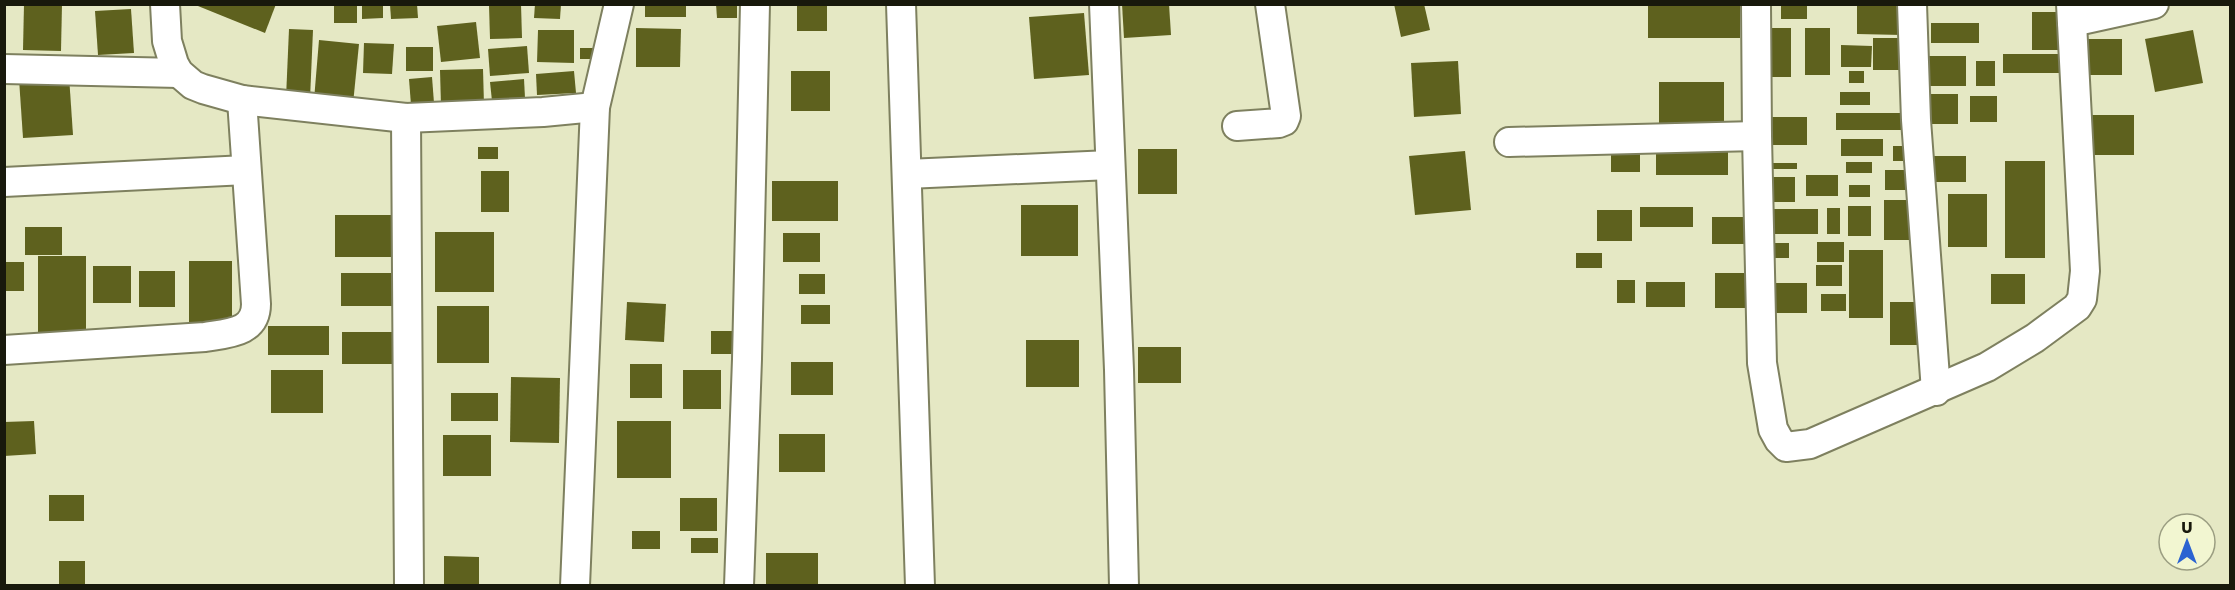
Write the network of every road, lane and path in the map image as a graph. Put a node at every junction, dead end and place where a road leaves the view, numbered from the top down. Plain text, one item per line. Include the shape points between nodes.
1 (165, 4) edge
2 (619, 4) edge
3 (755, 4) edge
4 (901, 4) edge
5 (1104, 4) edge
6 (1270, 4) edge
7 (1756, 4) edge
8 (1912, 4) edge
9 (2154, 4) edge
10 (2072, 14) edge
11 (4, 69) edge
12 (179, 73) junction
13 (242, 100) junction
14 (595, 108) junction
15 (406, 118) junction
16 (1236, 126) dead end
17 (1757, 136) junction
18 (1509, 142) dead end
19 (1110, 165) junction
20 (246, 170) junction
21 (907, 174) junction
22 (4, 182) edge
23 (4, 350) edge
24 (1936, 391) junction
25 (409, 585) edge
26 (575, 585) edge
27 (739, 585) edge
28 (920, 585) edge
29 (1124, 585) edge

1 - 12 street via 167,41
2 - 14 street
3 - 27 street
4 - 21 street
5 - 19 street
6 - 16 street via 1286,116 1279,123
7 - 17 street
8 - 24 street via 1916,120
9 - 10 street
10 - 24 street via 2085,271 2082,299 2035,338
11 - 12 street
12 - 13 street via 193,85
13 - 15 street
13 - 20 street
14 - 15 street
14 - 26 street
15 - 25 street
17 - 18 street
17 - 24 street via 1762,363 1773,429 1779,440 1786,447 1810,444
19 - 21 street
19 - 29 street
20 - 22 street
20 - 23 street via 256,304 255,317 246,326 205,337
21 - 28 street

